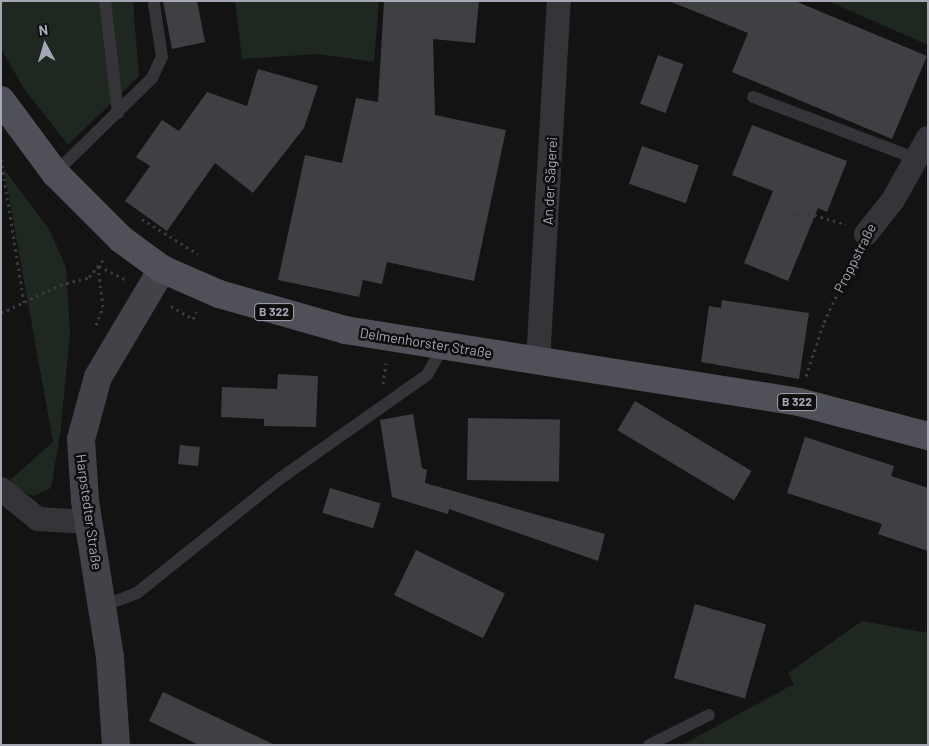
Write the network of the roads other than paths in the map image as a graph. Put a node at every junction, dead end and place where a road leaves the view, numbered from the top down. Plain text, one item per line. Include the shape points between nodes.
1 (105, 1) edge
2 (559, 1) edge
3 (154, 4) dead end
4 (753, 97) dead end
5 (1, 100) edge
6 (118, 113) junction
7 (928, 138) edge
8 (917, 159) junction
9 (55, 173) junction
10 (866, 233) road end
11 (155, 280) junction
12 (443, 347) junction
13 (538, 361) junction
14 (928, 436) edge
15 (1, 489) edge
16 (88, 522) junction
17 (103, 606) junction
18 (708, 715) dead end
19 (116, 745) edge
20 (649, 745) edge

1 - 6 lane
2 - 13 street, An der Sägerei
3 - 6 lane via 162,57 152,78
4 - 8 lane
5 - 9 main road, Delmenhorster Straße / B 322
6 - 9 lane
7 - 8 street, Proppstraße
8 - 10 street, Proppstraße via 893,200
9 - 11 main road, Delmenhorster Straße / B 322 via 121,239
11 - 12 main road, Delmenhorster Straße / B 322 via 345,330
11 - 16 street, Harpstedter Straße via 98,377 84,421 80,460
12 - 13 main road, Delmenhorster Straße / B 322
12 - 17 lane via 427,375 278,480 137,593
13 - 14 main road, Delmenhorster Straße / B 322 via 799,402
15 - 16 street via 38,519
16 - 17 street, Harpstedter Straße
17 - 19 street, Harpstedter Straße
18 - 20 lane

